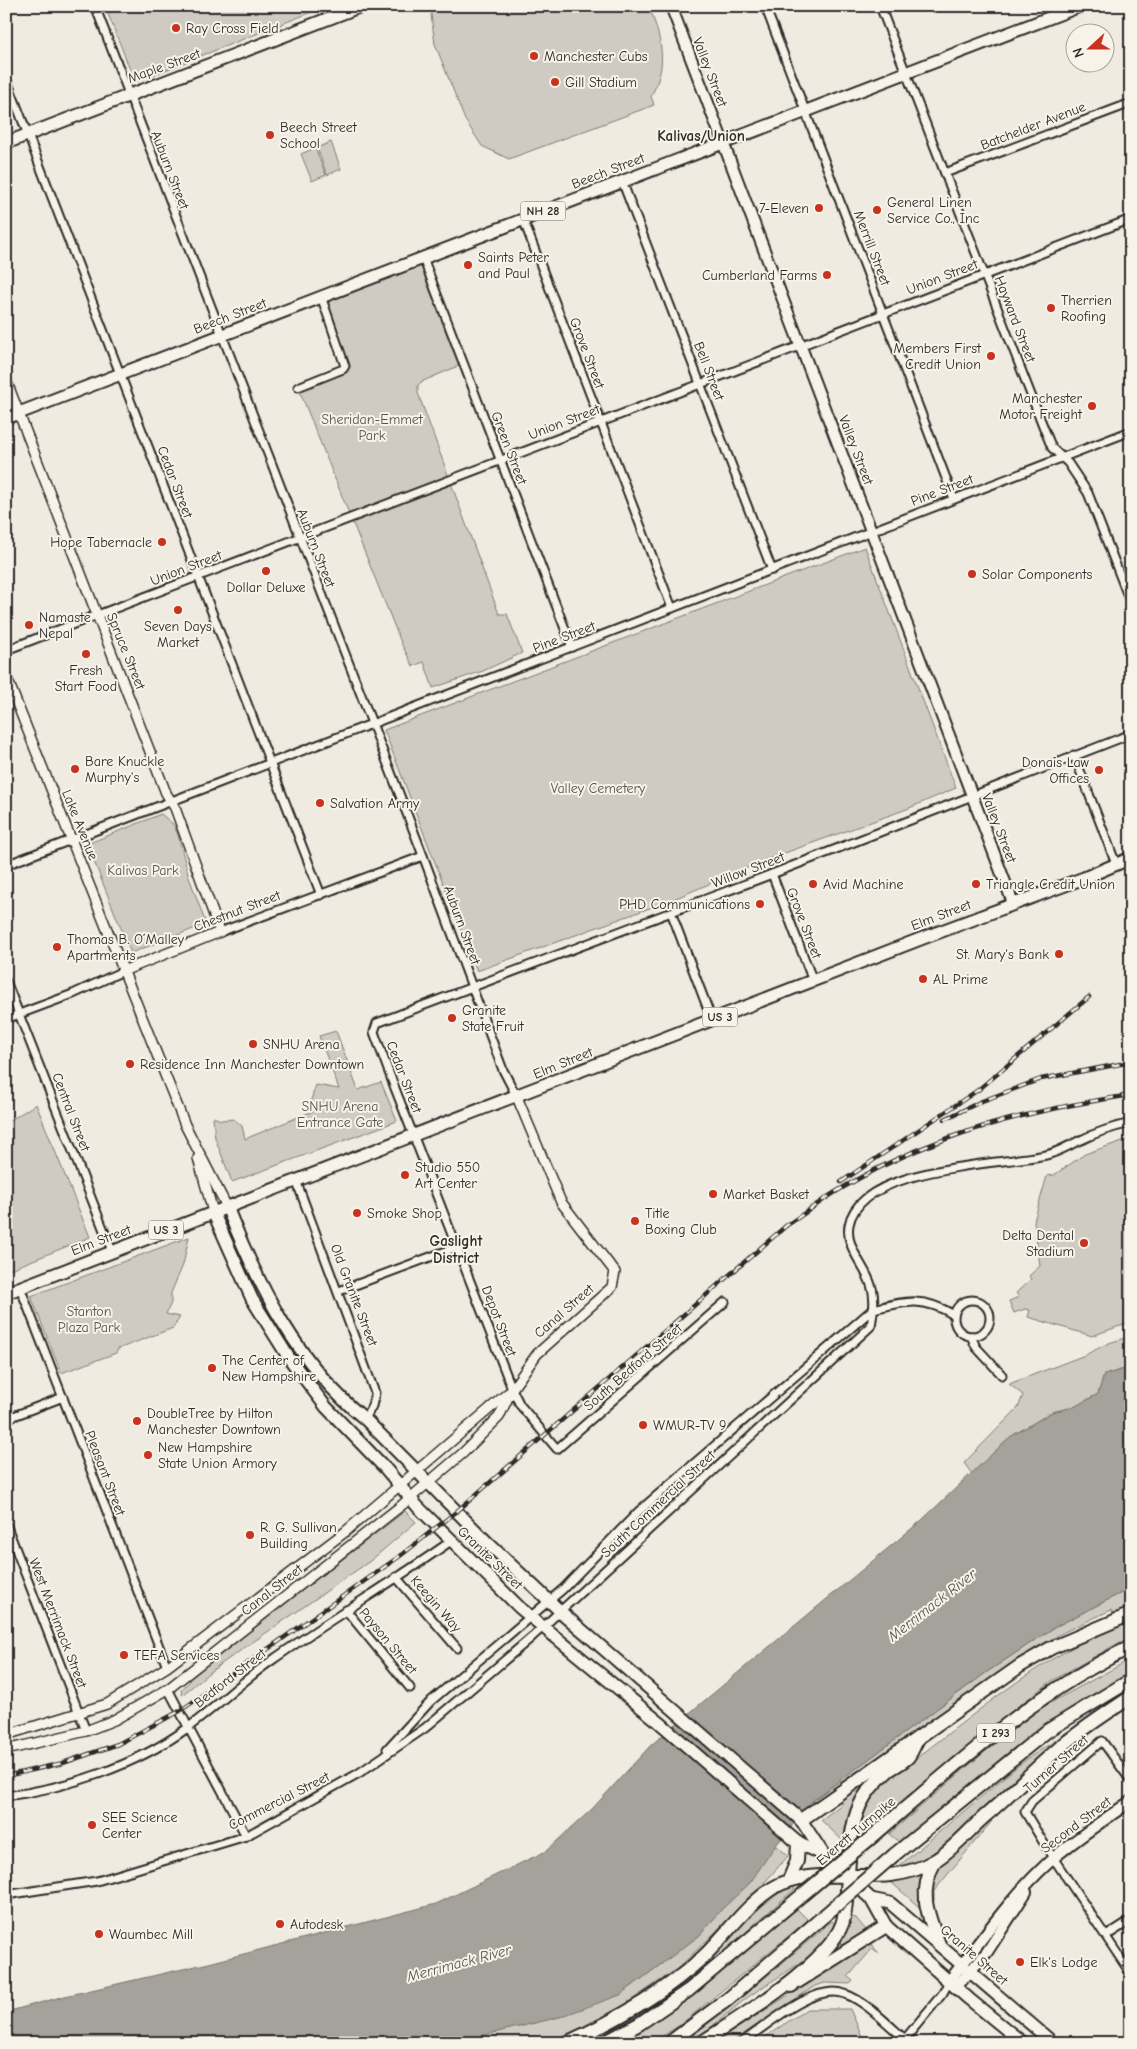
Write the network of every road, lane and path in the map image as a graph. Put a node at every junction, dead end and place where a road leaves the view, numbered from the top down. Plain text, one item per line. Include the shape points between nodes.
1 (95, 6) edge
2 (361, 6) edge
3 (671, 6) edge
4 (765, 6) edge
5 (880, 6) edge
6 (1080, 6) edge
7 (907, 74) junction
8 (6, 78) edge
9 (128, 95) junction
10 (1131, 103) edge
11 (806, 112) junction
12 (28, 134) junction
13 (6, 143) edge
14 (723, 143) junction
15 (945, 173) junction
16 (622, 181) junction
17 (523, 219) junction
18 (1131, 219) edge
19 (423, 258) junction
20 (984, 275) junction
21 (321, 296) junction
22 (884, 313) junction
23 (221, 336) junction
24 (802, 345) junction
25 (120, 374) junction
26 (6, 380) edge
27 (700, 384) junction
28 (298, 387) dead end
29 (19, 413) junction
30 (6, 418) edge
31 (600, 422) junction
32 (1131, 431) edge
33 (1062, 457) junction
34 (501, 460) junction
35 (954, 498) junction
36 (872, 530) junction
37 (299, 539) junction
38 (772, 570) junction
39 (197, 576) junction
40 (1131, 604) edge
41 (672, 608) junction
42 (97, 615) junction
43 (572, 647) junction
44 (6, 650) edge
45 (6, 676) edge
46 (370, 723) junction
47 (1131, 734) edge
48 (1074, 755) junction
49 (270, 762) junction
50 (972, 795) junction
51 (171, 800) junction
52 (70, 839) junction
53 (423, 856) junction
54 (1131, 858) edge
55 (1116, 864) junction
56 (6, 865) edge
57 (772, 874) junction
58 (321, 895) junction
59 (1013, 903) junction
60 (671, 912) junction
61 (220, 932) junction
62 (124, 972) junction
63 (813, 980) junction
64 (6, 981) edge
65 (472, 987) junction
66 (20, 1014) junction
67 (6, 1019) edge
68 (712, 1020) junction
69 (374, 1027) joint
70 (517, 1097) junction
71 (1131, 1123) edge
72 (414, 1136) junction
73 (196, 1150) junction
74 (296, 1180) junction
75 (227, 1206) junction
76 (213, 1212) junction
77 (457, 1247) junction
78 (112, 1251) junction
79 (20, 1287) junction
80 (339, 1291) junction
81 (6, 1293) edge
82 (725, 1302) dead end
83 (873, 1309) junction
84 (954, 1315) junction
85 (972, 1336) junction
86 (1002, 1375) dead end
87 (512, 1389) junction
88 (63, 1398) junction
89 (6, 1419) edge
90 (365, 1419) junction
91 (557, 1449) joint
92 (417, 1472) junction
93 (428, 1483) junction
94 (400, 1486) junction
95 (410, 1498) junction
96 (6, 1524) edge
97 (451, 1542) junction
98 (396, 1577) junction
99 (549, 1601) junction
100 (346, 1610) junction
101 (561, 1612) junction
102 (1131, 1614) edge
103 (530, 1617) junction
104 (543, 1628) junction
105 (1131, 1647) edge
106 (457, 1648) dead end
107 (167, 1667) junction
108 (1131, 1680) edge
109 (410, 1688) dead end
110 (168, 1689) junction
111 (1131, 1697) edge
112 (79, 1714) junction
113 (188, 1728) junction
114 (86, 1731) junction
115 (6, 1735) edge
116 (919, 1737) junction
117 (6, 1750) edge
118 (382, 1755) junction
119 (1131, 1782) edge
120 (6, 1796) edge
121 (1131, 1801) edge
122 (801, 1820) junction
123 (246, 1836) junction
124 (794, 1840) junction
125 (824, 1855) junction
126 (1053, 1858) junction
127 (935, 1861) junction
128 (848, 1877) junction
129 (789, 1880) junction
130 (6, 1895) edge
131 (871, 1899) junction
132 (1131, 1920) edge
133 (886, 1926) junction
134 (1106, 1936) junction
135 (939, 1944) junction
136 (967, 1968) junction
137 (1131, 1974) edge
138 (953, 1984) junction
139 (769, 1997) junction
140 (907, 2041) edge
141 (566, 2043) edge
142 (604, 2043) edge
143 (669, 2043) edge
144 (701, 2043) edge
145 (741, 2043) edge
146 (1024, 2043) edge
147 (1053, 2043) edge

1 - 9 street, Auburn Street
2 - 9 main road, Maple Street
3 - 14 main road, Valley Street
4 - 11 street, Merrill Street
5 - 7 street, Hayward Street
6 - 7 main road, Beech Street / NH 28
7 - 11 main road, Beech Street / NH 28
7 - 15 street, Hayward Street
8 - 12 street, Cedar Street
9 - 12 main road, Maple Street
9 - 23 street, Auburn Street
10 - 15 street, Batchelder Avenue
11 - 14 main road, Beech Street / NH 28
11 - 22 street, Merrill Street
12 - 13 main road, Maple Street
12 - 25 street, Cedar Street
14 - 16 main road, Beech Street / NH 28
14 - 24 main road, Valley Street
15 - 20 street, Hayward Street
16 - 17 main road, Beech Street / NH 28
16 - 27 street, Bell Street
17 - 19 main road, Beech Street / NH 28
17 - 31 street, Grove Street
18 - 20 street, Union Street
19 - 21 main road, Beech Street / NH 28
19 - 34 street, Green Street
20 - 22 street, Union Street
20 - 33 street, Hayward Street via 1052,448
21 - 23 main road, Beech Street / NH 28
21 - 28 street via 345,366
22 - 24 street, Union Street
22 - 35 street, Merrill Street
23 - 25 main road, Beech Street / NH 28
23 - 37 street, Auburn Street
24 - 27 street, Union Street
24 - 36 main road, Valley Street
25 - 29 main road, Beech Street / NH 28
25 - 39 street, Cedar Street
26 - 29 street, Spruce Street
27 - 31 street, Union Street
27 - 38 street, Bell Street
29 - 30 main road, Beech Street / NH 28
29 - 42 street, Spruce Street
31 - 34 street, Union Street
31 - 41 street, Grove Street
32 - 33 street, Pine Street
33 - 35 street, Pine Street
33 - 40 street, Hayward Street via 1088,493
34 - 37 street, Union Street
34 - 43 street, Green Street
35 - 36 street, Pine Street
36 - 38 street, Pine Street
36 - 50 main road, Valley Street
37 - 39 street, Union Street
37 - 46 street, Auburn Street
38 - 41 street, Pine Street
39 - 42 street, Union Street
39 - 49 street, Cedar Street
41 - 43 street, Pine Street
42 - 44 street, Union Street
42 - 51 street, Spruce Street
43 - 46 street, Pine Street
45 - 52 street, Lake Avenue
46 - 49 street, Pine Street
46 - 53 street, Auburn Street
47 - 48 street, Willow Street
48 - 50 street, Willow Street
48 - 55 street
49 - 51 street, Pine Street
49 - 58 street, Cedar Street
50 - 57 street, Willow Street
50 - 59 main road, Valley Street
51 - 52 street, Pine Street
51 - 61 street, Spruce Street
52 - 56 street, Pine Street
52 - 62 street, Lake Avenue
53 - 58 street, Chestnut Street
53 - 65 street, Auburn Street
54 - 55 main road, Elm Street / US 3
55 - 59 main road, Elm Street / US 3
57 - 60 street, Willow Street
57 - 63 street, Grove Street
58 - 61 street, Chestnut Street
59 - 63 main road, Elm Street / US 3
60 - 65 street, Willow Street
60 - 68 street
61 - 62 street, Chestnut Street
62 - 66 street, Chestnut Street
62 - 73 street, Lake Avenue
63 - 68 main road, Elm Street / US 3
64 - 66 street, Central Street
65 - 69 street, Willow Street
65 - 70 street, Auburn Street via 503,1070
66 - 67 street, Chestnut Street
66 - 78 street, Central Street
68 - 70 main road, Elm Street / US 3
69 - 72 street, Cedar Street
70 - 72 main road, Elm Street / US 3
70 - 87 street, Canal Street via 561,1202 606,1258 615,1277 612,1287 602,1297 537,1354
71 - 83 street, South Commercial Street via 1094,1134 1048,1155 932,1172 866,1197 854,1210 849,1233 853,1250 872,1286
72 - 74 main road, Elm Street / US 3
72 - 77 street, Depot Street
73 - 75 street, Lake Avenue
73 - 76 street, Lake Avenue
74 - 75 main road, Elm Street / US 3
74 - 80 street, Old Granite Street
75 - 76 main road, Elm Street / US 3
75 - 90 main road, Granite Street via 262,1287 288,1332 329,1386
76 - 78 main road, Elm Street / US 3
76 - 94 main road, Granite Street via 252,1300 289,1358 326,1407
77 - 80 street
77 - 87 street, Depot Street
78 - 79 main road, Elm Street / US 3
79 - 81 main road, Elm Street / US 3
79 - 88 street, Pleasant Street
80 - 90 street, Old Granite Street via 375,1393
82 - 91 street, South Bedford Street
83 - 84 street via 919,1301
83 - 99 street, South Commercial Street via 644,1507
83 - 101 street, South Commercial Street via 871,1326 855,1343 742,1443
84 - 85 street via 958,1330
84 - 85 street via 964,1302 975,1300 984,1305 989,1314 988,1325 982,1333
85 - 86 street via 976,1347
87 - 91 street, Depot Street via 520,1405
87 - 92 street, Canal Street
87 - 93 street, Canal Street via 493,1424
88 - 89 street
88 - 107 street, Pleasant Street
90 - 92 main road, Granite Street
92 - 93 main road, Granite Street
92 - 94 street, Canal Street
93 - 95 street, Canal Street
93 - 99 main road, Granite Street
94 - 95 main road, Granite Street
94 - 107 street, Canal Street via 345,1532
95 - 97 main road, Granite Street
95 - 110 street, Canal Street
96 - 112 street, West Merrimack Street
97 - 98 street, Bedford Street
97 - 103 main road, Granite Street
98 - 100 street, Bedford Street
98 - 106 street, Keegin Way
99 - 101 main road, Granite Street
99 - 103 street, Commercial Street
100 - 109 street, Payson Street
100 - 113 street, Bedford Street via 272,1660
101 - 104 street, Commercial Street
101 - 122 main road, Granite Street
102 - 116 highway via 1051,1648
103 - 104 main road, Granite Street
103 - 118 street, Commercial Street via 431,1702
104 - 118 street, Commercial Street via 425,1728
104 - 124 main road, Granite Street via 659,1722
105 - 142 highway, Everett Turnpike / I 293, bridge via 1042,1697 689,1990
107 - 112 street, Canal Street via 124,1695
108 - 143 highway, I 293, bridge via 1047,1732 894,1855 728,1999
110 - 113 street
110 - 114 street, Canal Street via 114,1720
111 - 127 highway via 1062,1746
112 - 114 street, West Merrimack Street
112 - 115 street, Canal Street
113 - 120 street, Bedford Street via 131,1760 95,1774
113 - 123 street
114 - 117 street, Canal Street
116 - 122 highway
116 - 128 highway via 908,1757 887,1771 870,1788 860,1805
118 - 123 street, Commercial Street via 359,1773
119 - 126 street, Turner Street via 1102,1741 1027,1807 1026,1816
121 - 126 main road, Second Street
122 - 125 main road, Granite Street
123 - 130 street, Commercial Street via 97,1881
124 - 125 main road, Granite Street
124 - 129 highway via 797,1861
125 - 128 main road, Granite Street
126 - 134 street
126 - 136 main road, Second Street via 1039,1872 992,1945
127 - 128 highway via 908,1872
127 - 135 highway via 925,1886 925,1901
128 - 129 highway
128 - 131 main road, Granite Street
128 - 139 highway via 844,1918 839,1932 827,1950
129 - 141 highway via 761,1898 707,1953 670,1983 612,2020
131 - 133 main road, Granite Street
131 - 135 main road, Granite Street via 890,1903
132 - 134 street
133 - 138 main road, Granite Street
133 - 139 highway via 808,1977
134 - 137 street
135 - 136 main road, Granite Street
136 - 138 main road, Second Street
136 - 147 main road, Granite Street
138 - 140 street, Second Street
138 - 146 main road, Granite Street
139 - 144 highway
140 - 145 street via 858,2000 848,1994 831,1991 801,2002

